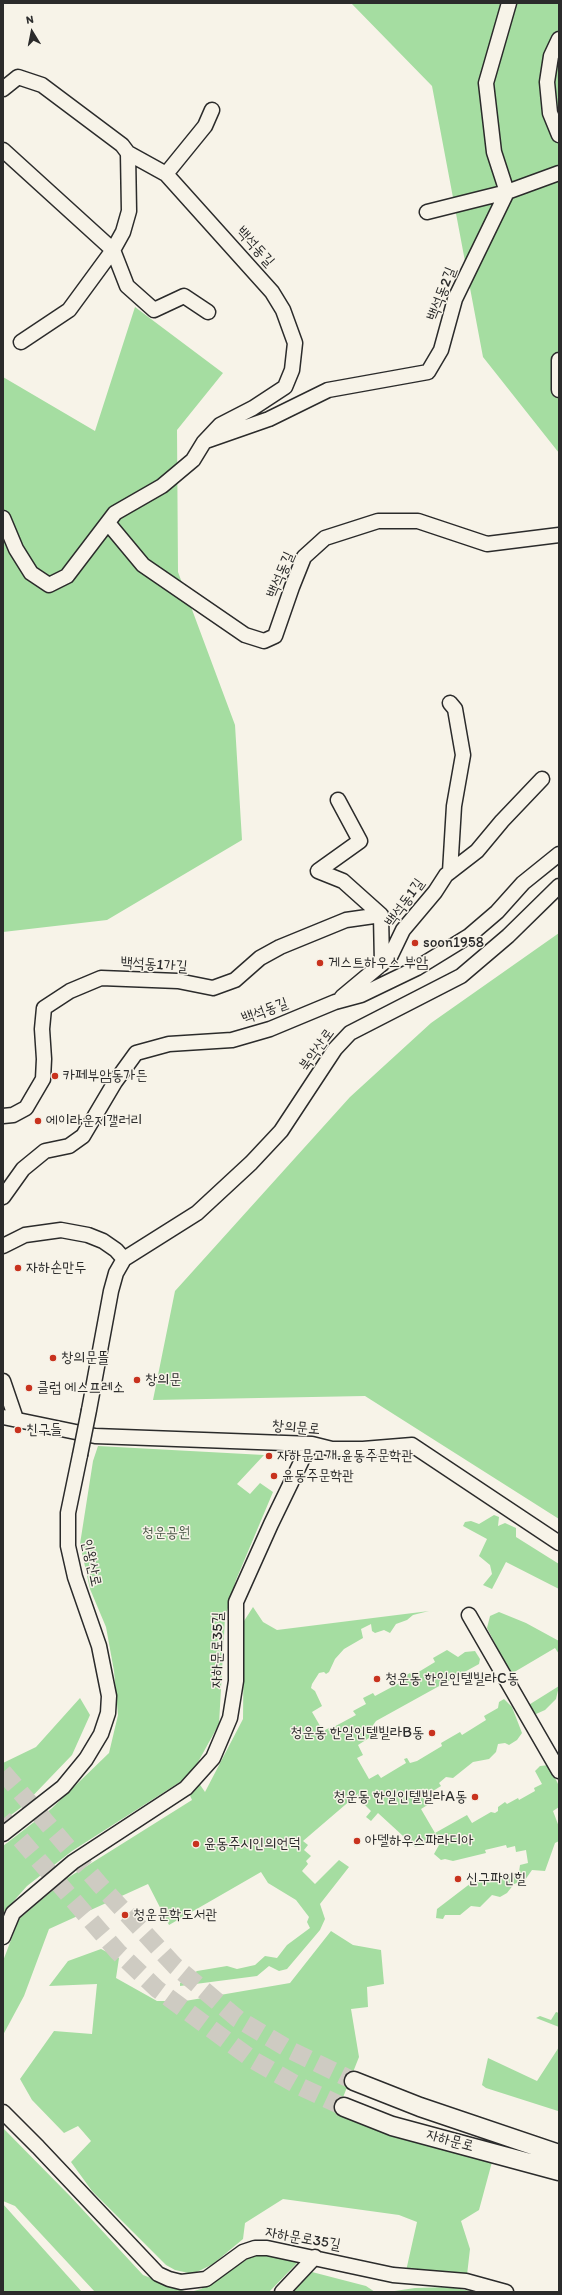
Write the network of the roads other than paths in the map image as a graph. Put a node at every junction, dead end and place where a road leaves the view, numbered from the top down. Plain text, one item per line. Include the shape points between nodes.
1 (509, 3) edge
2 (559, 39) edge
3 (3, 89) edge
4 (212, 110) dead end
5 (559, 135) edge
6 (3, 150) edge
7 (128, 153) junction
8 (559, 173) edge
9 (166, 174) junction
10 (508, 192) junction
11 (427, 212) dead end
12 (113, 250) junction
13 (208, 312) dead end
14 (21, 342) dead end
15 (559, 360) edge
16 (559, 390) edge
17 (204, 442) junction
18 (3, 518) edge
19 (108, 523) junction
20 (559, 535) edge
21 (450, 703) dead end
22 (542, 779) dead end
23 (338, 800) dead end
24 (559, 854) edge
25 (450, 872) junction
26 (559, 886) edge
27 (381, 915) junction
28 (382, 964) junction
29 (335, 1002) junction
30 (3, 1116) edge
31 (3, 1197) edge
32 (3, 1246) edge
33 (124, 1259) junction
34 (3, 1381) edge
35 (10, 1418) edge
36 (312, 1444) junction
37 (559, 1543) edge
38 (469, 1615) dead end
39 (559, 1770) edge
40 (3, 1834) edge
41 (3, 1937) edge
42 (354, 2081) tunnel mouth
43 (344, 2107) tunnel mouth
44 (3, 2112) edge
45 (559, 2154) edge
46 (559, 2171) edge
47 (315, 2257) junction
48 (282, 2292) edge
49 (506, 2292) edge

1 - 10 street via 486,83 494,152
2 - 5 street via 551,56 547,82 550,114
3 - 7 street, 백석동길 via 18,77 42,85 122,145
4 - 9 street via 205,126
6 - 12 street
7 - 9 street, 백석동길
7 - 12 street via 129,211 123,232
8 - 10 street
9 - 17 street, 백석동길 via 272,292 283,310 295,343 292,370 285,387 220,424
10 - 11 street
10 - 17 street, 백석동2길 via 456,299 441,350 428,372 328,390 269,419
12 - 13 street via 127,286 154,310 184,296
12 - 14 street via 69,310
15 - 16 street
17 - 19 street, 백석동길 via 193,460 162,486 115,513
18 - 19 street, 백석동길 via 16,549 31,573 49,585 67,576
19 - 20 street, 백석동길 via 143,565 245,635 264,641 275,636 304,557 325,538 378,521 418,521 487,544
21 - 25 street via 454,709 463,755 454,806
22 - 25 street, 백석동1길 via 477,851
23 - 27 street via 360,841 318,871 343,882
24 - 29 street, 백석동길 via 523,884 497,912 469,936 417,968 361,994
25 - 28 street, 백석동1길 via 403,930 390,957
26 - 33 street, 북악산로 via 508,936 461,976 350,1033 335,1049 282,1131 250,1163 197,1213
27 - 28 street
27 - 30 street, 백석동1가길 via 346,920 280,947 260,958 235,980 213,988 178,981 101,978 70,991 44,1008 43,1079 26,1108
28 - 29 street, 백석동1길
29 - 31 street, 백석동길 via 270,1029 232,1040 169,1044 136,1053 115,1082 83,1136 69,1146 44,1151 23,1169
32 - 33 street via 25,1235 61,1230 88,1235 103,1241
33 - 40 street, 인왕산로, bridge via 116,1273 111,1291 68,1513 68,1546 74,1577 99,1646 109,1696 108,1713 102,1734 63,1787
34 - 35 street
35 - 36 street, 창의문로 via 95,1436
36 - 37 street, 창의문로 via 347,1449 412,1444
36 - 41 street, 자하문로35길 via 274,1518 236,1602 236,1681 230,1718 213,1758 186,1788 73,1862 13,1913
38 - 39 street
42 - 45 main road, 자하문로 via 420,2107
43 - 46 main road, 자하문로 via 392,2126
44 - 47 street, 자하문로35길 via 158,2274 187,2282 206,2279 243,2252 255,2248
47 - 48 street
47 - 49 street, 자하문로35길 via 393,2275 466,2281

